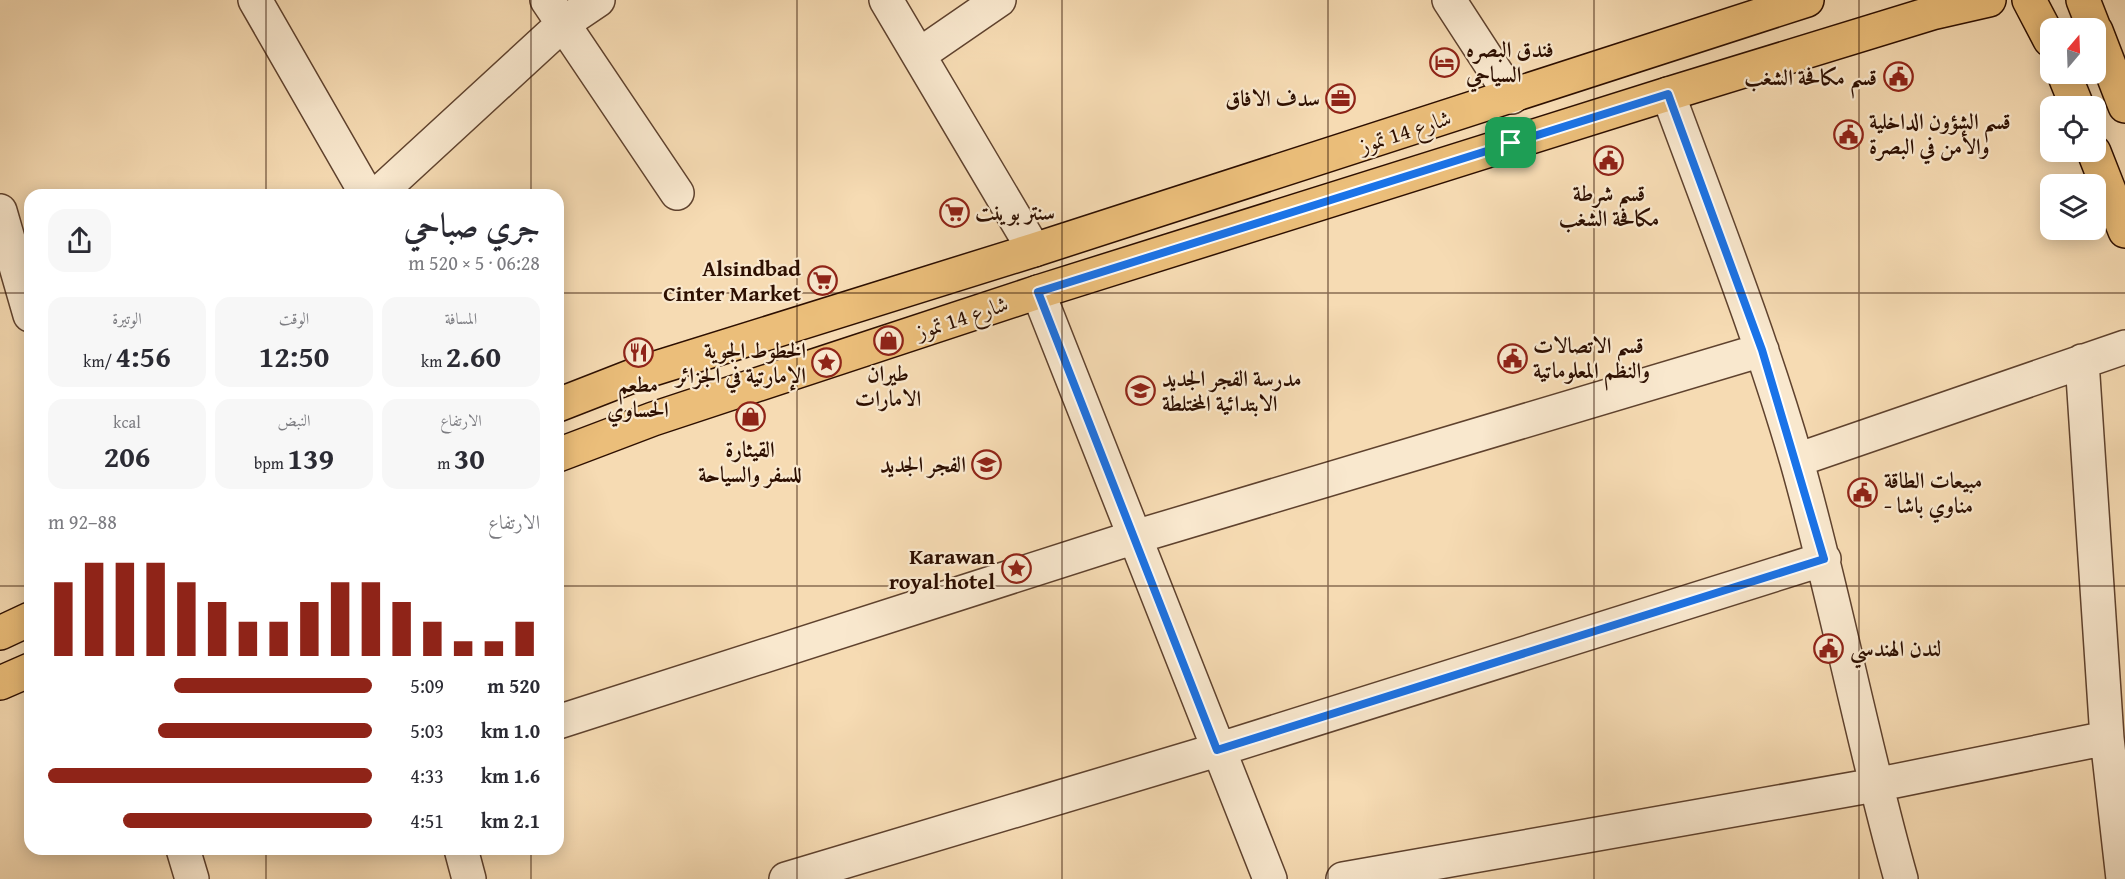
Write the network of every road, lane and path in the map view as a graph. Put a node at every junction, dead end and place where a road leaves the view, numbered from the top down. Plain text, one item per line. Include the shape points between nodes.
1 (255, 0) edge
2 (597, 0) edge
3 (886, 0) edge
4 (999, 0) edge
5 (1449, 0) edge
6 (1808, 0) edge
7 (1989, 0) edge
8 (2029, 0) edge
9 (2083, 0) edge
10 (1757, 7) edge
11 (556, 12) edge
12 (2090, 18) edge
13 (2040, 21) edge
14 (919, 55) junction
15 (2106, 58) edge
16 (1668, 94) junction
17 (1512, 97) junction
18 (2125, 106) edge
19 (2098, 162) edge
20 (364, 189) edge
21 (383, 189) edge
22 (677, 193) dead end
23 (0, 211) edge
24 (2125, 231) edge
25 (1034, 250) junction
26 (1038, 292) junction
27 (24, 294) edge
28 (2125, 347) edge
29 (1762, 350) junction
30 (2082, 361) junction
31 (564, 403) edge
32 (564, 453) edge
33 (1797, 460) junction
34 (1135, 537) junction
35 (1824, 559) junction
36 (24, 622) edge
37 (0, 633) edge
38 (24, 673) edge
39 (0, 683) edge
40 (564, 720) edge
41 (2107, 738) junction
42 (1217, 750) junction
43 (1875, 785) junction
44 (185, 855) edge
45 (463, 855) edge
46 (192, 879) edge
47 (469, 879) edge
48 (786, 879) edge
49 (1270, 879) edge
50 (1343, 879) edge
51 (1901, 879) edge
52 (2123, 879) edge

1 - 20 street
2 - 11 street
3 - 14 street
4 - 14 street
5 - 17 street
6 - 10 main road, شارع 14 تموز
7 - 16 main road, شارع 14 تموز via 1932,13
8 - 13 main road
9 - 12 main road
10 - 17 main road, شارع 14 تموز
11 - 21 street
11 - 22 street
14 - 25 street
15 - 18 main road
16 - 26 main road, شارع 14 تموز
16 - 29 street
17 - 25 main road, شارع 14 تموز
19 - 24 main road
23 - 27 street
25 - 31 main road, شارع 14 تموز via 640,373
26 - 32 main road, شارع 14 تموز via 653,418
26 - 34 street
28 - 30 street
29 - 33 street
29 - 34 street
30 - 33 street
30 - 41 street
33 - 35 street
34 - 40 street
34 - 42 street
35 - 42 street
35 - 43 street
36 - 37 main road
38 - 39 main road
41 - 43 street
41 - 52 street
42 - 48 street
42 - 49 street
43 - 50 street
43 - 51 street
44 - 46 street
45 - 47 street

